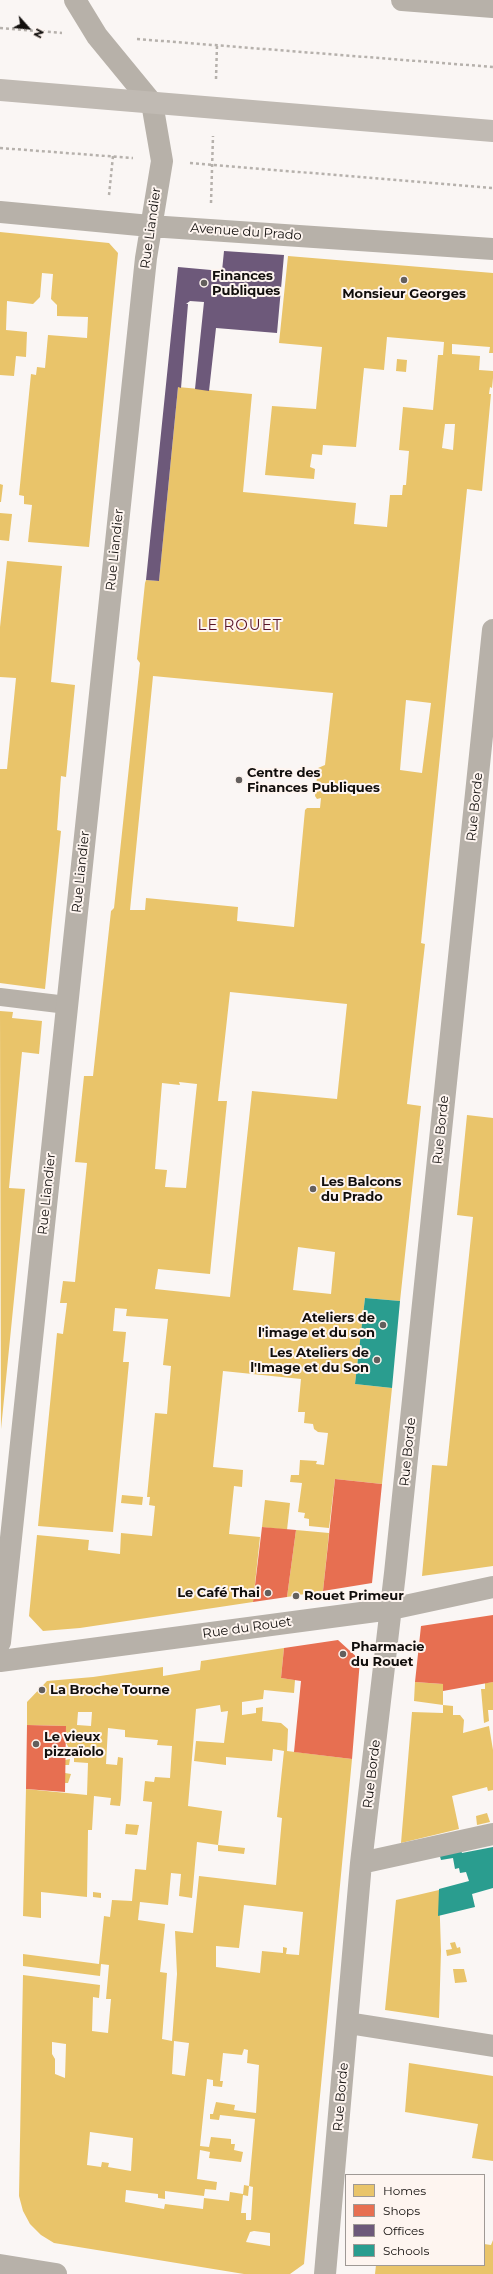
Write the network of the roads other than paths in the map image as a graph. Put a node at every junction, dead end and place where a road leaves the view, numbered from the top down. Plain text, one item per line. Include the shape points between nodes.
1 (75, 0) edge
2 (402, 0) edge
3 (493, 8) edge
4 (0, 90) edge
5 (152, 103) junction
6 (493, 131) edge
7 (0, 212) edge
8 (150, 226) junction
9 (493, 249) edge
10 (493, 630) edge
11 (0, 997) edge
12 (67, 1005) junction
13 (493, 1588) edge
14 (391, 1609) junction
15 (0, 1642) edge
16 (0, 1661) edge
17 (493, 1834) edge
18 (362, 1863) junction
19 (348, 2023) junction
20 (493, 2046) edge
21 (0, 2265) edge
22 (56, 2274) edge
23 (325, 2274) edge

1 - 5 street via 97,36
2 - 3 street
4 - 5 main road
5 - 6 main road
5 - 8 street, Rue Liandier via 162,161
7 - 8 street, Avenue du Prado
8 - 9 street, Avenue du Prado
8 - 12 street, Rue Liandier
10 - 14 street, Rue Borde
11 - 12 lane
12 - 15 street, Rue Liandier
13 - 14 street, Rue du Rouet
14 - 16 street, Rue du Rouet
14 - 18 street, Rue Borde
17 - 18 street
18 - 19 street, Rue Borde
19 - 20 street
19 - 23 street, Rue Borde
21 - 22 street

